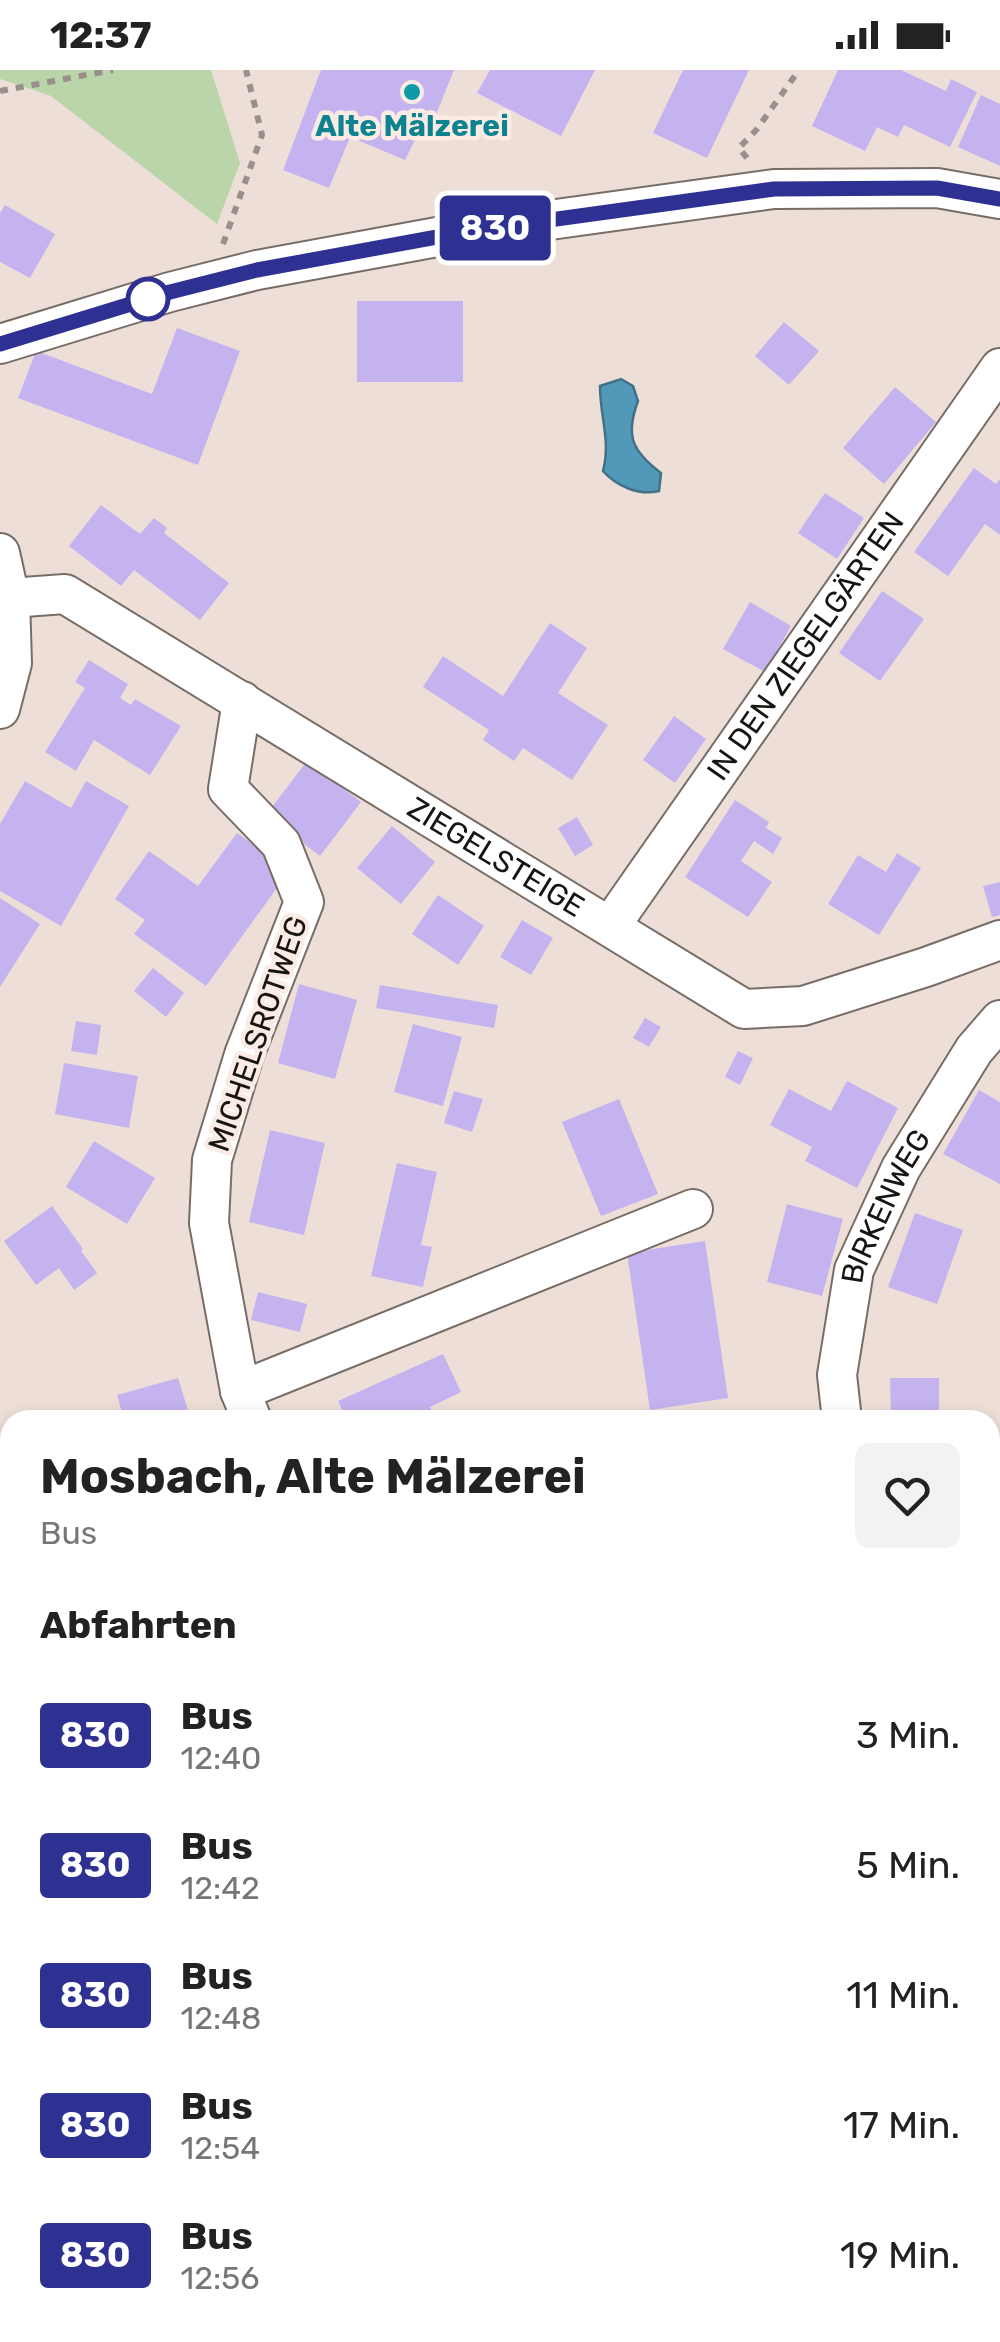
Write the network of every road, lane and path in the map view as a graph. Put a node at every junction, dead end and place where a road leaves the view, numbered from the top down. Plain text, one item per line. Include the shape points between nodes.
1 (113, 70) edge
2 (246, 70) edge
3 (799, 70) edge
4 (0, 91) edge
5 (774, 189) junction
6 (1000, 199) edge
7 (210, 282) junction
8 (0, 344) edge
9 (1000, 368) edge
10 (0, 553) edge
11 (10, 598) junction
12 (242, 702) junction
13 (0, 708) edge
14 (611, 925) junction
15 (1000, 940) edge
16 (1000, 1020) edge
17 (693, 1209) dead end
18 (246, 1406) edge
19 (841, 1410) edge

1 - 4 path
2 - 7 path via 262,135
3 - 5 path via 739,148
5 - 6 street via 937,188
5 - 7 street via 470,231
7 - 8 street
9 - 14 street, IN DEN ZIEGELGÄRTEN
10 - 11 street
11 - 12 street, ZIEGELSTEIGE via 65,594
11 - 13 street via 12,663
12 - 14 street, ZIEGELSTEIGE
12 - 18 street, MICHELSROTWEG via 228,788 280,844 304,902 244,1055 212,1160 208,1223
14 - 15 street, ZIEGELSTEIGE via 744,1009 803,1006
16 - 19 street, BIRKENWEG via 901,1168 854,1270 837,1375
17 - 18 street, MICHELSROTWEG

